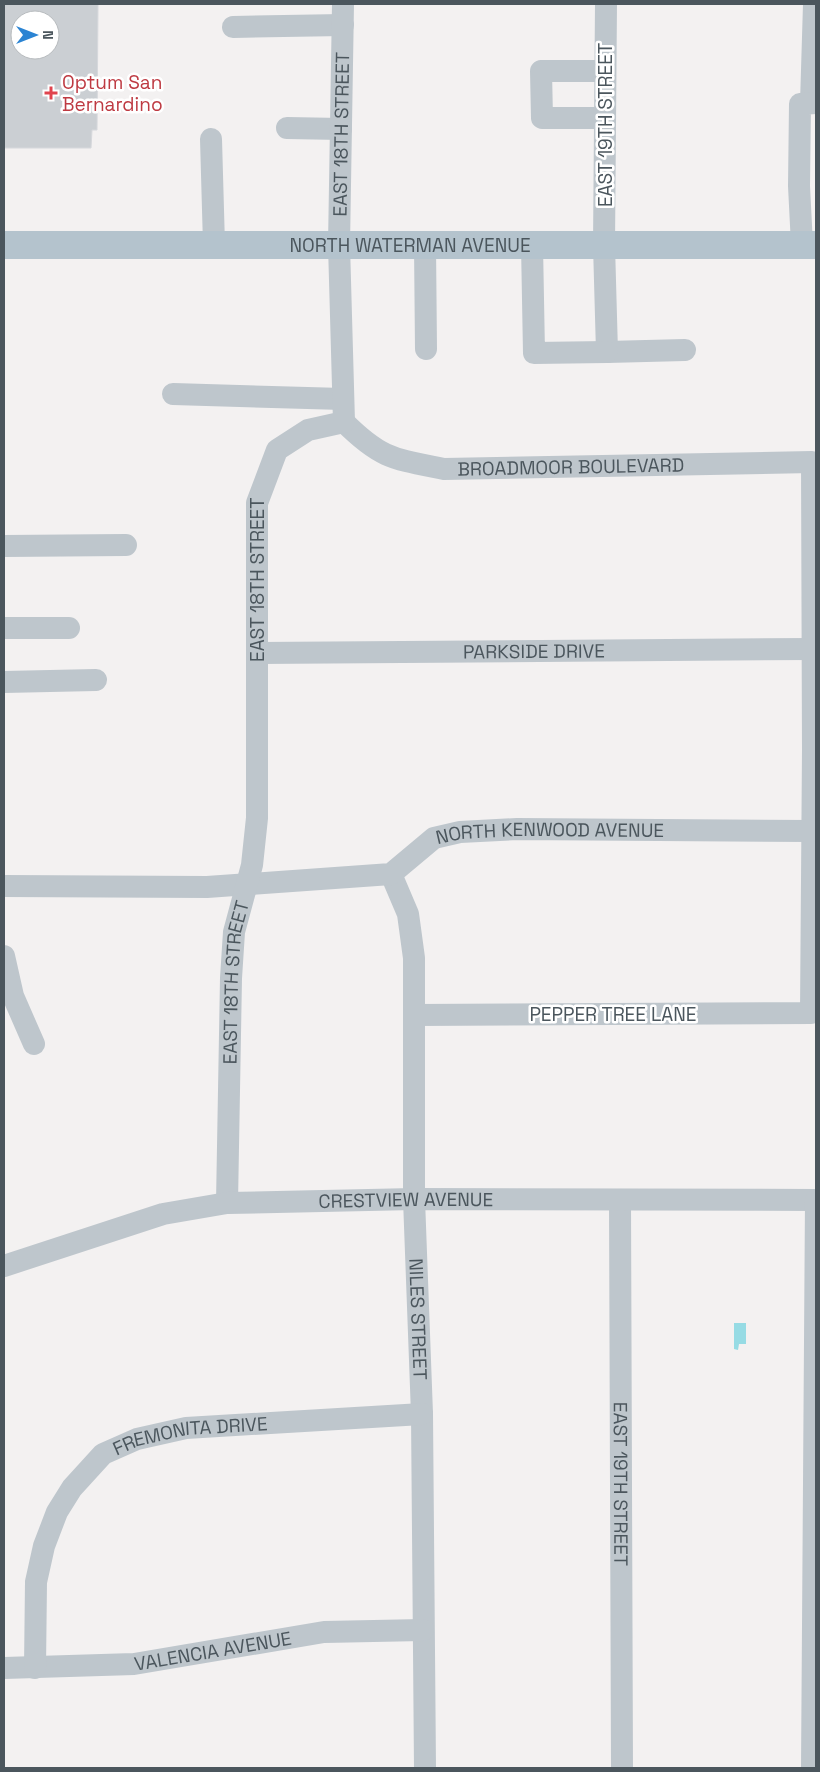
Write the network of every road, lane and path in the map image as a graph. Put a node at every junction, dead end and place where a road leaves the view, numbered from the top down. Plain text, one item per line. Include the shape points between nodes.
1 (606, 4) edge
2 (814, 4) edge
3 (343, 14) edge
4 (233, 27) dead end
5 (605, 71) junction
6 (813, 103) edge
7 (605, 118) junction
8 (287, 128) dead end
9 (341, 129) junction
10 (211, 139) dead end
11 (4, 245) edge
12 (214, 245) junction
13 (339, 245) junction
14 (425, 245) junction
15 (532, 245) junction
16 (604, 245) junction
17 (809, 246) edge
18 (426, 348) dead end
19 (685, 350) dead end
20 (607, 352) junction
21 (173, 394) dead end
22 (343, 399) junction
23 (344, 422) junction
24 (4, 546) edge
25 (4, 557) edge
26 (4, 628) edge
27 (69, 628) dead end
28 (812, 649) junction
29 (258, 653) junction
30 (96, 680) dead end
31 (4, 682) edge
32 (815, 748) edge
33 (811, 831) junction
34 (391, 874) junction
35 (4, 886) edge
36 (248, 886) junction
37 (4, 956) edge
38 (415, 1015) junction
39 (34, 1044) dead end
40 (414, 1199) junction
41 (620, 1200) junction
42 (816, 1200) edge
43 (227, 1203) junction
44 (4, 1266) edge
45 (422, 1414) junction
46 (422, 1630) junction
47 (4, 1668) edge
48 (35, 1668) junction
49 (425, 1768) edge
50 (622, 1768) edge
51 (812, 1768) edge

1 - 5 street, EAST 19TH STREET
2 - 6 street
3 - 4 street
3 - 9 street, EAST 18TH STREET
5 - 7 street, EAST 19TH STREET
5 - 7 street via 541,71 542,118
6 - 17 street via 800,104 799,186
7 - 16 street, EAST 19TH STREET
8 - 9 street
9 - 13 street, EAST 18TH STREET
10 - 12 street
11 - 12 main road, NORTH WATERMAN AVENUE
12 - 13 main road, NORTH WATERMAN AVENUE
13 - 14 main road, NORTH WATERMAN AVENUE
13 - 22 street, EAST 18TH STREET
14 - 15 main road, NORTH WATERMAN AVENUE
14 - 18 street
15 - 16 main road, NORTH WATERMAN AVENUE
15 - 20 street via 534,353
16 - 17 main road, NORTH WATERMAN AVENUE
16 - 20 street, EAST 19TH STREET
19 - 20 street
21 - 22 street
22 - 23 street, EAST 18TH STREET
23 - 28 street, BROADMOOR BOULEVARD via 365,444 392,459 444,469 812,462
23 - 29 street, EAST 18TH STREET via 308,430 277,450 257,503
24 - 25 street via 126,550
26 - 27 street
28 - 29 street, PARKSIDE DRIVE
28 - 32 street
29 - 36 street, EAST 18TH STREET via 257,818
30 - 31 street
32 - 33 street
33 - 34 street, NORTH KENWOOD AVENUE via 517,829 460,832 434,838
33 - 38 street, PEPPER TREE LANE via 811,1013
34 - 36 street
34 - 38 street, NILES STREET via 408,914 414,958
35 - 36 street
36 - 43 street, EAST 18TH STREET via 234,932
37 - 39 street via 13,996
38 - 40 street, NILES STREET
40 - 41 street, CRESTVIEW AVENUE
40 - 43 street, CRESTVIEW AVENUE
40 - 45 street, NILES STREET
41 - 42 street, CRESTVIEW AVENUE
41 - 50 street, EAST 19TH STREET
42 - 51 street
43 - 44 street, CRESTVIEW AVENUE via 163,1214
45 - 46 street, NILES STREET
45 - 48 street, FREMONITA DRIVE via 186,1428 137,1439 103,1454 72,1488 57,1512 44,1546 36,1582
46 - 48 street, VALENCIA AVENUE via 324,1632 134,1664
46 - 49 street, NILES STREET
47 - 48 street, VALENCIA AVENUE

